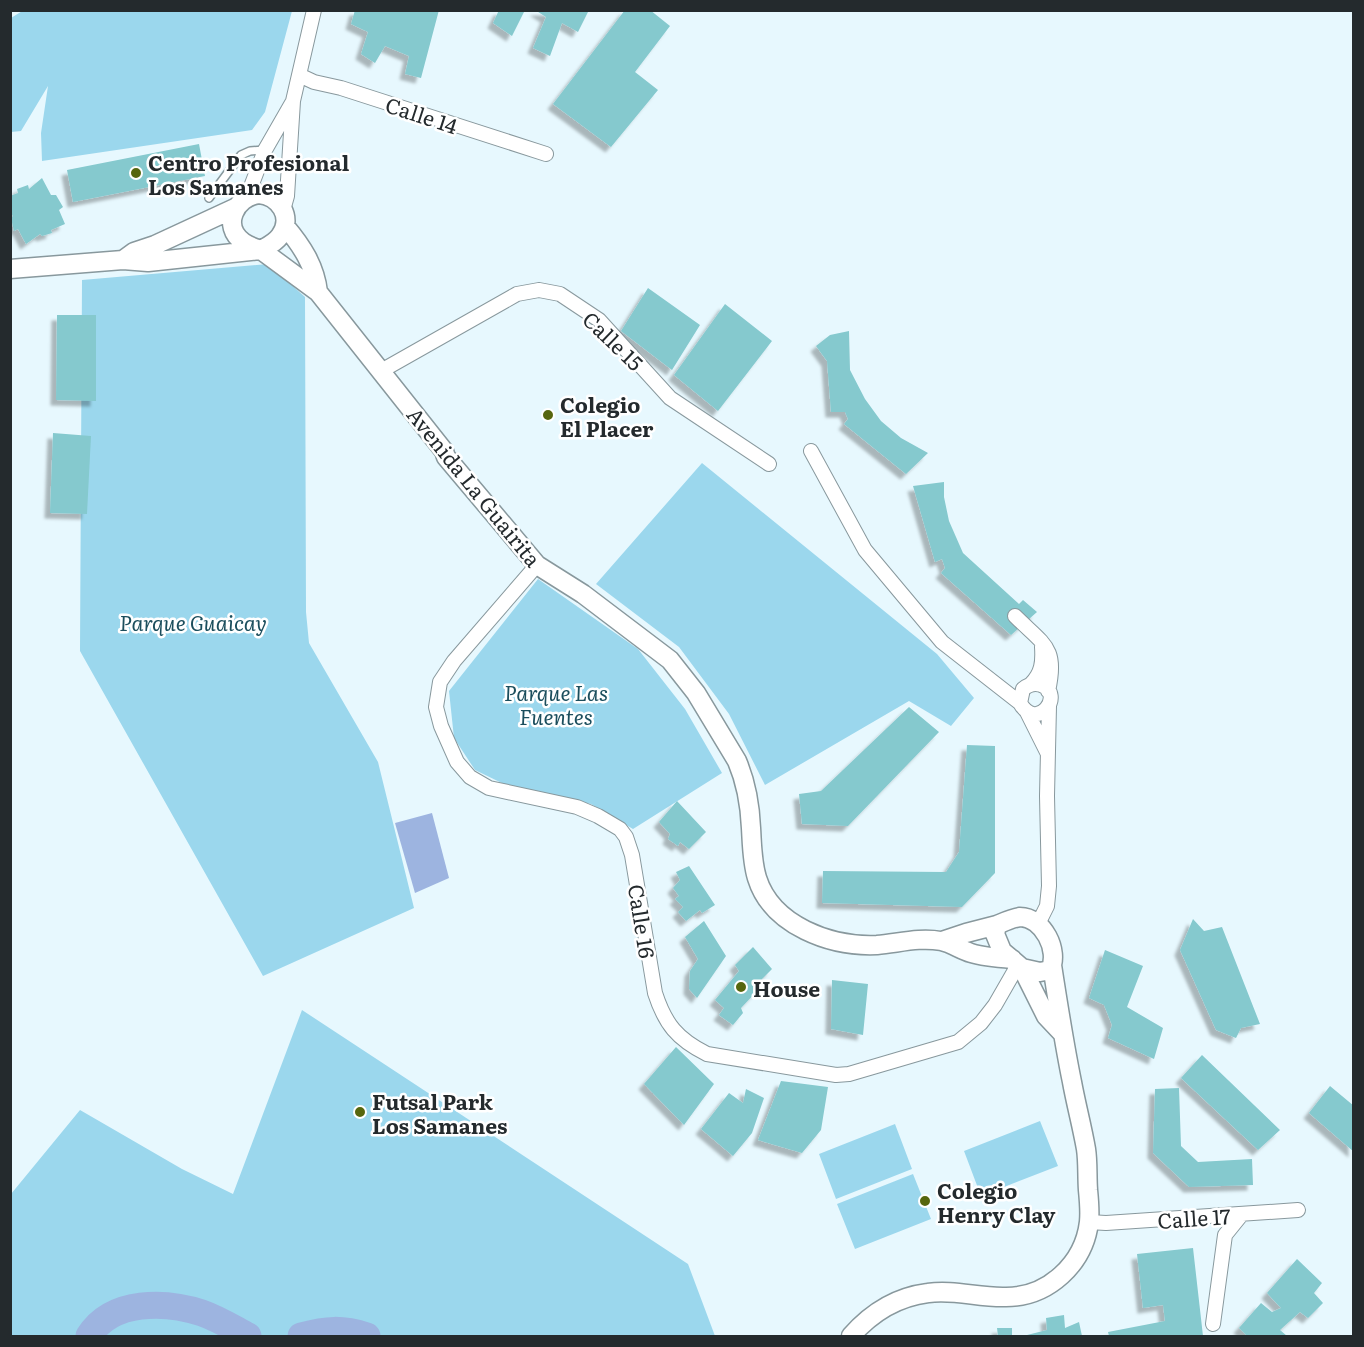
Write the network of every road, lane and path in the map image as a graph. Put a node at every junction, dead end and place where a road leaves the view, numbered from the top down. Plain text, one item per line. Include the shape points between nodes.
1 (314, 10) edge
2 (299, 75) junction
3 (293, 101) junction
4 (265, 150) junction
5 (546, 154) dead end
6 (209, 198) dead end
7 (241, 202) junction
8 (284, 218) junction
9 (261, 250) junction
10 (123, 260) junction
11 (10, 269) edge
12 (318, 292) junction
13 (381, 371) junction
14 (811, 451) dead end
15 (769, 464) dead end
16 (537, 565) junction
17 (1015, 616) dead end
18 (1042, 642) junction
19 (1031, 684) junction
20 (1048, 691) junction
21 (1049, 706) junction
22 (1024, 707) junction
23 (1048, 754) junction
24 (1038, 924) junction
25 (997, 926) junction
26 (942, 941) junction
27 (1017, 964) junction
28 (1052, 965) junction
29 (1063, 1034) junction
30 (1298, 1210) dead end
31 (1242, 1214) junction
32 (1089, 1222) junction
33 (1213, 1324) dead end
34 (851, 1336) edge

1 - 2 street
2 - 3 street
2 - 5 street, Calle 14
3 - 4 street
3 - 8 street
4 - 6 lane via 241,155
4 - 7 street
7 - 8 street, Avenida La Guairita via 259,194 271,196
7 - 9 street, Avenida La Guairita via 232,217 233,227 243,242
7 - 10 street, Avenida La Guairita
8 - 9 street via 279,238
8 - 12 street, Avenida La Guairita via 312,267
9 - 10 street, Avenida La Guairita via 148,262
9 - 12 street, Avenida La Guairita
10 - 11 street, Avenida La Guairita
12 - 13 street, Avenida La Guairita
13 - 15 street, Calle 15 via 517,294 539,290 560,294 599,320 670,398
13 - 16 street, Avenida La Guairita via 446,457
14 - 22 street via 865,550 942,642
16 - 26 street, Avenida La Guairita via 642,636 692,686 737,761 750,812 757,880 783,915 818,937 850,943
16 - 27 street, Calle 16 via 441,682 435,707 458,762 470,777 506,793 577,807 620,829 626,837 655,993 676,1035 707,1054 849,1074 958,1042 995,1005
17 - 18 street
18 - 19 street via 1043,662
18 - 20 street via 1052,658
19 - 20 street
19 - 22 street via 1023,689
20 - 21 street
21 - 22 street via 1037,714
21 - 23 street
22 - 23 street
23 - 24 street via 1049,886 1047,906
24 - 25 street, Avenida La Guairita via 1021,917
24 - 28 street via 1050,945
25 - 26 street, Avenida La Guairita
25 - 27 street via 995,934 1002,951
26 - 27 street, Avenida La Guairita via 974,954
27 - 28 street, Avenida La Guairita via 1046,972
27 - 29 street via 1046,1016
28 - 29 street
29 - 32 street via 1086,1150
30 - 31 street, Calle 17
31 - 32 street, Calle 17
31 - 33 street via 1225,1235
32 - 34 street via 1074,1262 1064,1274 1037,1292 1007,1298 945,1291 912,1296 877,1312

